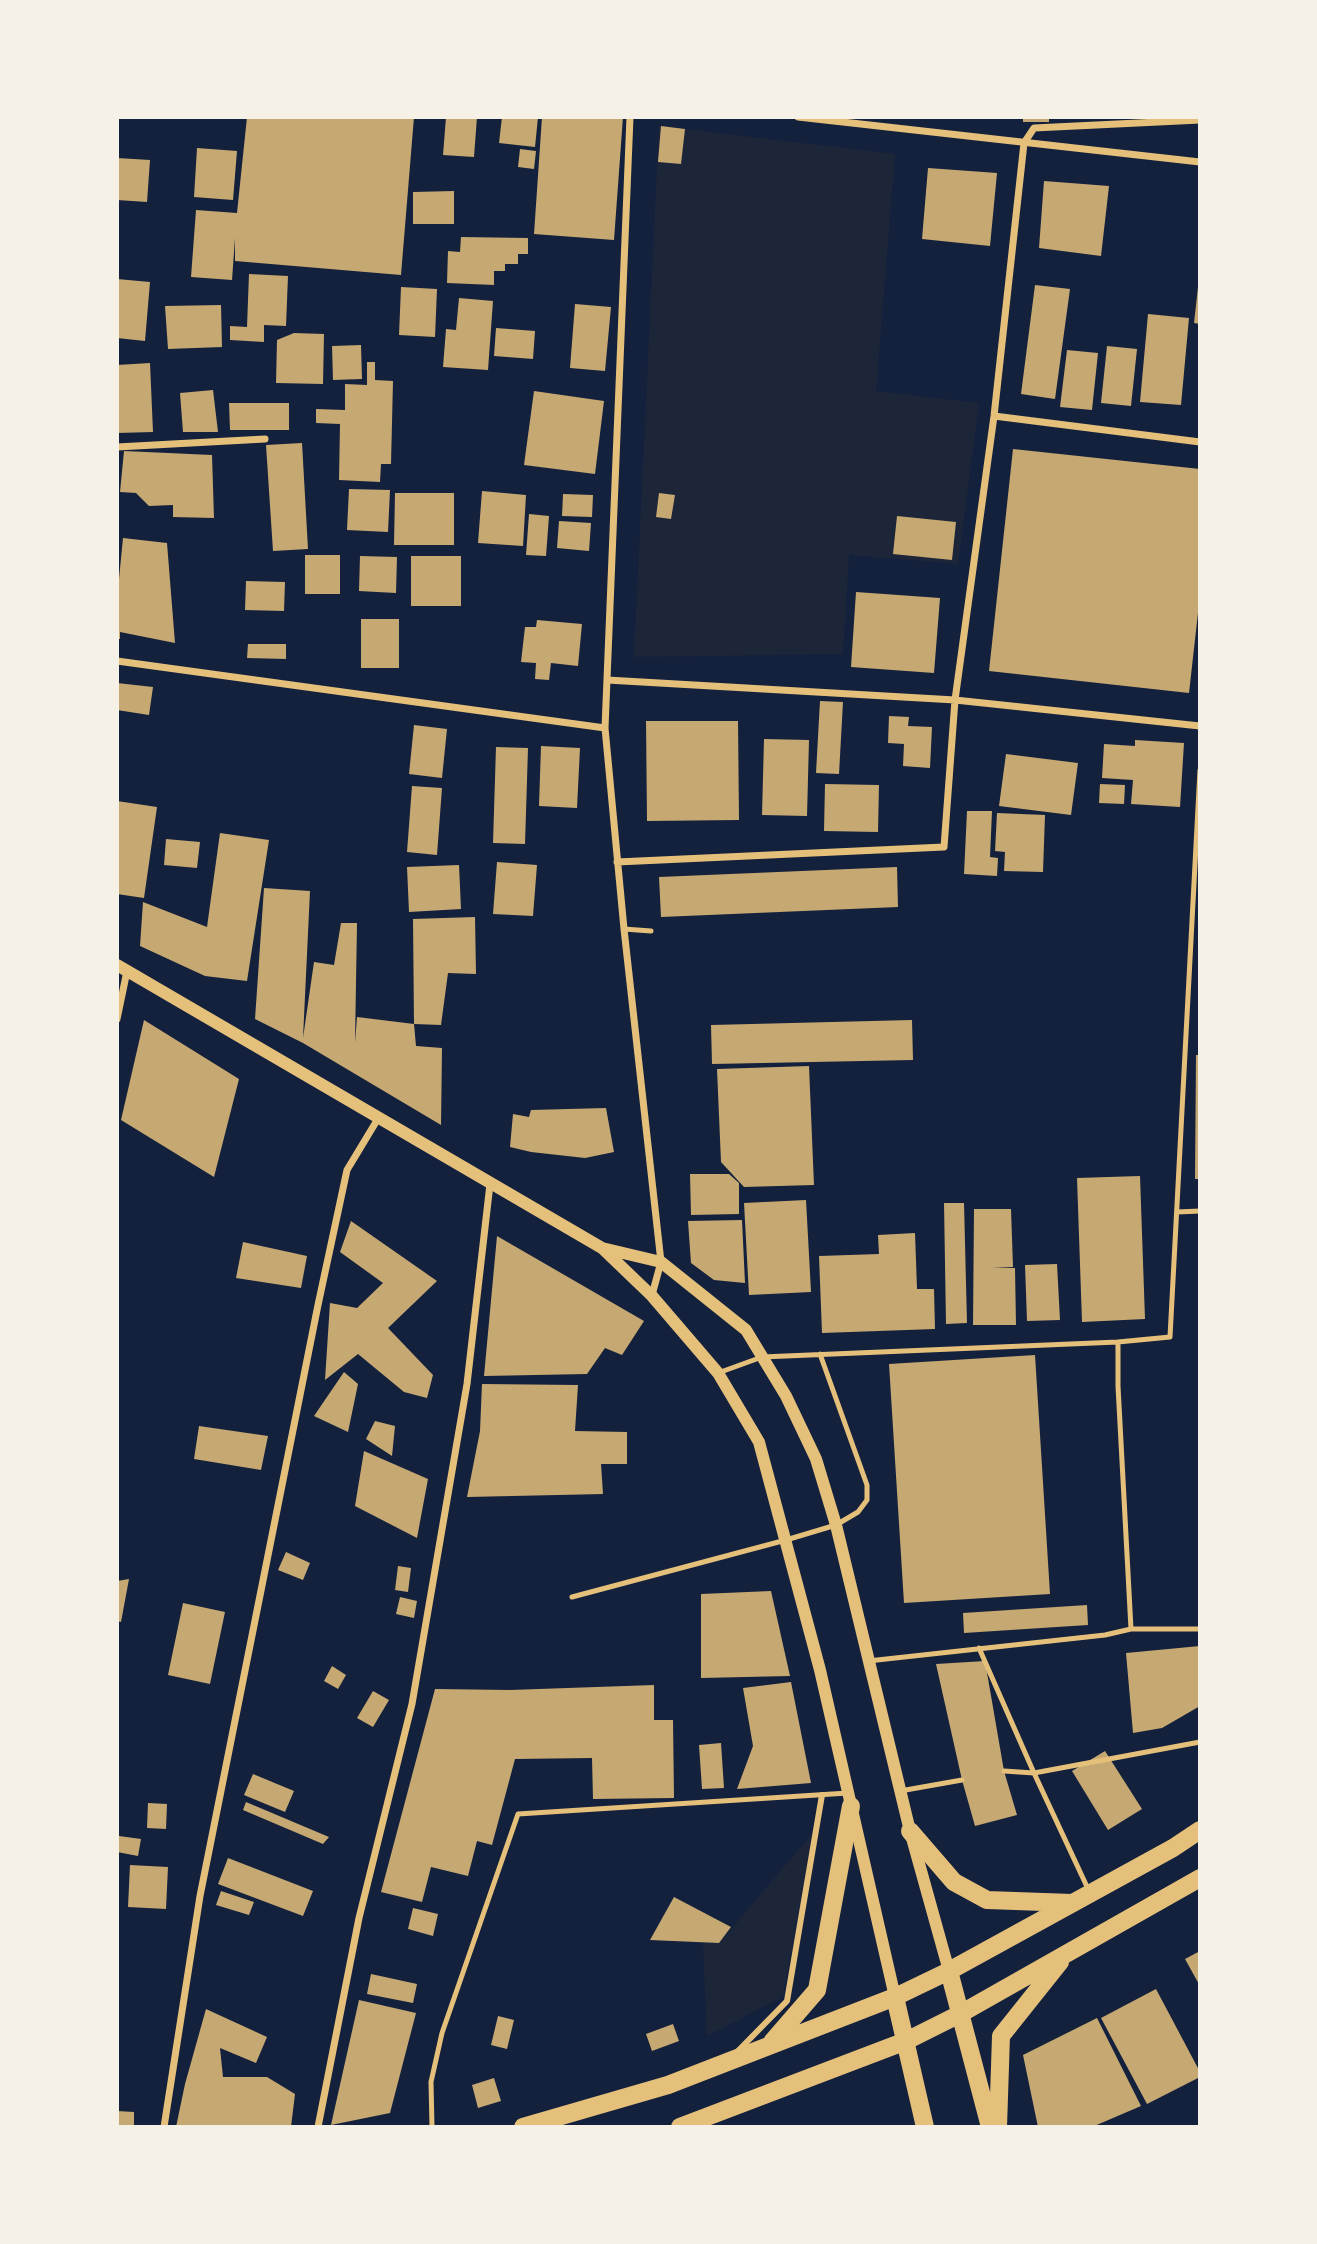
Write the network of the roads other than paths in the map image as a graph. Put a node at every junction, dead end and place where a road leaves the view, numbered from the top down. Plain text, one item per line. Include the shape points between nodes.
1 (630, 117) edge
2 (798, 117) edge
3 (1200, 120) edge
4 (1024, 143) junction
5 (1200, 162) edge
6 (994, 416) junction
7 (265, 439) dead end
8 (1200, 442) edge
9 (117, 447) edge
10 (117, 662) edge
11 (607, 680) junction
12 (955, 700) junction
13 (1200, 726) edge
14 (605, 729) junction
15 (1200, 770) edge
16 (617, 862) junction
17 (624, 929) junction
18 (651, 930) dead end
19 (122, 968) edge
20 (117, 1019) edge
21 (379, 1117) junction
22 (491, 1184) junction
23 (1200, 1211) edge
24 (1177, 1212) junction
25 (602, 1248) junction
26 (661, 1262) junction
27 (652, 1296) junction
28 (1118, 1342) junction
29 (820, 1354) junction
30 (762, 1357) junction
31 (718, 1373) junction
32 (836, 1525) junction
33 (786, 1540) junction
34 (572, 1597) dead end
35 (1131, 1629) junction
36 (1200, 1629) edge
37 (979, 1648) junction
38 (868, 1661) junction
39 (1200, 1742) edge
40 (1004, 1771) dead end
41 (1034, 1773) junction
42 (961, 1780) dead end
43 (900, 1791) junction
44 (822, 1795) junction
45 (850, 1800) junction
46 (910, 1830) junction
47 (1200, 1830) edge
48 (1200, 1878) edge
49 (1090, 1893) junction
50 (1072, 1903) junction
51 (1065, 1955) junction
52 (949, 1971) junction
53 (895, 1997) junction
54 (960, 2014) junction
55 (906, 2041) junction
56 (770, 2045) junction
57 (727, 2062) junction
58 (164, 2127) edge
59 (318, 2127) edge
60 (432, 2127) edge
61 (523, 2127) edge
62 (680, 2127) edge
63 (925, 2127) edge
64 (990, 2127) edge
65 (998, 2127) edge

1 - 11 street
2 - 4 street
3 - 4 street via 1034,128
4 - 5 street
4 - 6 street
6 - 8 street
6 - 12 street
7 - 9 street
10 - 14 street
11 - 12 street
11 - 14 street
12 - 13 street
12 - 16 street via 944,847
14 - 16 street
15 - 24 lane
16 - 17 street
17 - 18 lane
17 - 26 street
19 - 20 street
19 - 21 street
21 - 22 street
21 - 58 street via 347,1170 324,1278 200,1896
22 - 25 street
22 - 59 street via 467,1384 412,1704 359,1918
23 - 24 lane
24 - 28 lane via 1170,1337
25 - 26 street
25 - 27 street
26 - 27 street
26 - 30 street via 746,1331
27 - 31 street
28 - 29 lane
28 - 35 lane
29 - 30 lane
29 - 32 lane via 867,1485 867,1500 858,1512
30 - 31 lane
30 - 32 street via 816,1459
31 - 33 street via 759,1442
32 - 33 lane
32 - 38 street
33 - 34 lane
33 - 45 street
35 - 36 lane
35 - 37 lane
37 - 38 lane
37 - 41 lane
38 - 43 street
39 - 41 lane
40 - 41 lane
41 - 49 lane
42 - 43 lane
43 - 46 street
44 - 45 lane
44 - 57 street via 787,2001
44 - 60 lane via 518,1814 442,2034 431,2082
45 - 53 street
45 - 56 main road via 817,1990
46 - 50 main road via 954,1882 987,1900
46 - 52 street
47 - 49 main road
48 - 51 main road
49 - 50 main road
50 - 52 main road
51 - 54 main road
51 - 65 main road via 1000,2036
52 - 53 main road
52 - 54 main road
53 - 55 main road
53 - 56 main road
54 - 55 main road
54 - 64 main road
55 - 62 main road
55 - 63 main road
56 - 57 main road
57 - 61 main road via 668,2085

